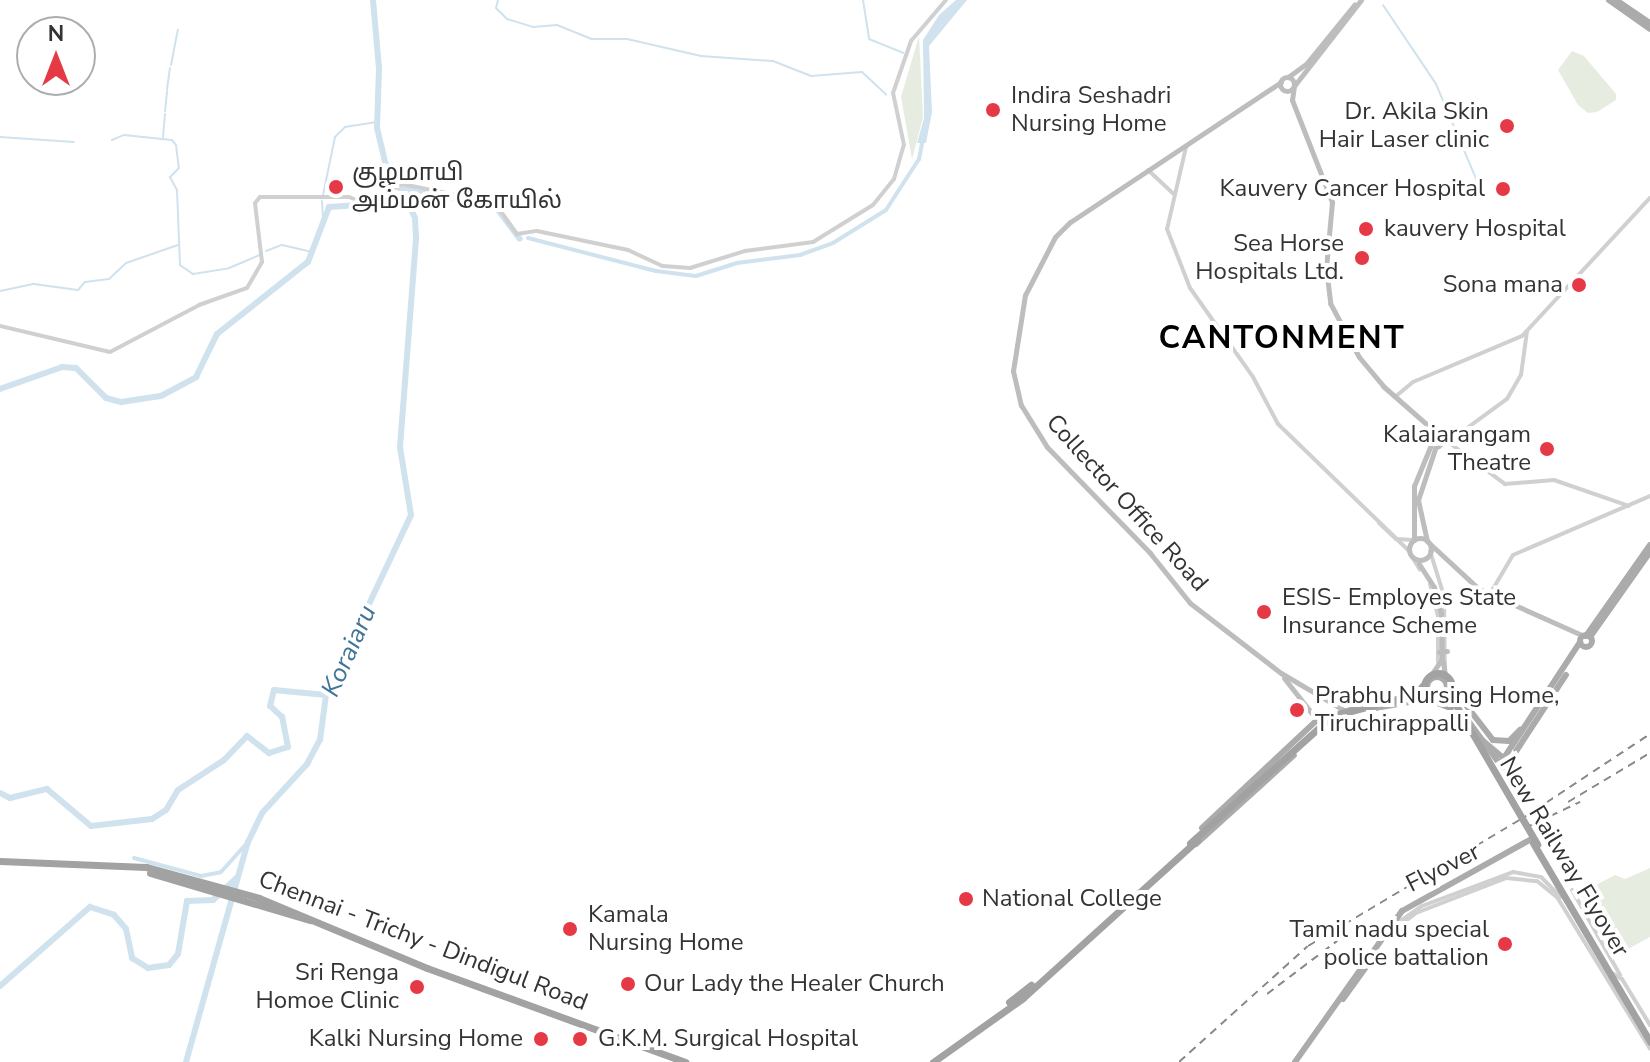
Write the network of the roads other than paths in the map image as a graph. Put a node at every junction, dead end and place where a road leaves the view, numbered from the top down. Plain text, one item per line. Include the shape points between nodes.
1 (946, 0) edge
2 (1359, 0) edge
3 (1609, 0) edge
4 (1616, 0) edge
5 (1650, 26) edge
6 (1305, 68) junction
7 (1288, 77) junction
8 (1281, 82) junction
9 (1294, 86) junction
10 (1283, 89) junction
11 (1267, 91) junction
12 (1292, 100) junction
13 (1186, 144) junction
14 (1148, 170) junction
15 (1174, 194) junction
16 (1650, 198) edge
17 (0, 326) edge
18 (1527, 331) junction
19 (1395, 397) junction
20 (1439, 441) junction
21 (1650, 496) edge
22 (1629, 506) junction
23 (1377, 522) junction
24 (1414, 540) junction
25 (1428, 541) junction
26 (1650, 545) edge
27 (1430, 551) junction
28 (1650, 552) edge
29 (1417, 559) junction
30 (1490, 594) junction
31 (1585, 639) junction
32 (1447, 651) junction
33 (1439, 652) junction
34 (1281, 673) junction
35 (1429, 680) junction
36 (1449, 688) junction
37 (1427, 697) junction
38 (1438, 698) junction
39 (1345, 711) junction
40 (1536, 711) junction
41 (1320, 725) junction
42 (1504, 762) junction
43 (1533, 840) junction
44 (1191, 844) junction
45 (1181, 852) junction
46 (0, 863) edge
47 (1572, 890) dead end
48 (1383, 939) junction
49 (1604, 977) junction
50 (1622, 980) junction
51 (513, 1002) junction
52 (1650, 1025) edge
53 (1650, 1033) edge
54 (1650, 1042) edge
55 (1650, 1049) edge
56 (675, 1062) edge
57 (685, 1062) edge
58 (930, 1062) edge
59 (1297, 1062) edge

1 - 17 street via 911,41 893,93 904,145 894,179 873,205 824,236 690,268 663,266 628,250 537,231 523,234 513,231 495,203 402,184 371,203 349,197 258,197 262,262 252,284 110,352
2 - 6 main road
3 - 5 main road
4 - 5 main road
6 - 7 main road
6 - 9 main road
7 - 8 main road, Collector Office Road
7 - 9 main road
8 - 10 main road
8 - 11 main road, Collector Office Road
9 - 10 main road
9 - 12 main road
10 - 11 main road
10 - 12 main road
11 - 13 main road, Collector Office Road
12 - 19 main road via 1333,210 1326,268 1330,303 1350,345
13 - 14 main road, Collector Office Road
13 - 15 street
14 - 15 street
14 - 34 main road, Collector Office Road via 1070,222 1044,250 1025,295 1014,353 1017,392 1047,447 1150,553 1190,603
15 - 23 street via 1167,229 1211,324 1253,377 1278,424
16 - 18 street
18 - 19 street via 1413,382
18 - 20 street via 1521,375 1507,399
19 - 20 main road
20 - 22 street via 1505,484 1554,480
20 - 24 main road via 1414,486
20 - 25 main road via 1418,500 1418,520
21 - 22 street
22 - 30 street via 1513,555
23 - 24 street via 1396,539
23 - 29 street
24 - 25 main road
24 - 29 main road
25 - 27 main road
25 - 30 main road
26 - 31 main road
27 - 29 main road
27 - 32 street via 1444,596
28 - 31 main road
29 - 33 street via 1434,593
29 - 35 main road, bridge via 1440,605 1442,659
29 - 36 main road, bridge via 1442,600
30 - 31 main road
31 - 40 main road
31 - 42 main road
32 - 33 main road
32 - 36 street
33 - 35 street
34 - 39 main road, Collector Office Road
34 - 41 main road
35 - 36 highway, bridge
35 - 37 highway, bridge
35 - 38 main road via 1428,691
35 - 39 main road via 1397,698
35 - 44 highway, bridge via 1416,694 1332,716
36 - 38 highway, bridge
36 - 40 main road via 1497,742 1515,737
36 - 42 main road via 1482,740
36 - 43 highway, New Railway Flyover, bridge
37 - 38 highway, New Railway Flyover, bridge
37 - 41 highway, bridge via 1351,710
38 - 39 main road
38 - 43 highway, New Railway Flyover, bridge via 1450,707
39 - 41 main road
40 - 42 main road
41 - 44 highway, bridge
41 - 45 main road
43 - 48 main road, Flyover via 1409,909
43 - 53 highway, New Railway Flyover, bridge
43 - 54 highway, New Railway Flyover, bridge
44 - 45 highway
45 - 58 highway via 1053,967
46 - 51 highway, Chennai - Trichy - Dindigul Road via 139,870 196,884 314,921 407,964
47 - 50 street
48 - 49 street via 1416,913 1522,877 1557,897
48 - 50 street via 1422,906 1505,874 1532,874 1561,895 1601,963
48 - 59 main road, Flyover
49 - 50 street
49 - 55 street
50 - 52 street
51 - 56 highway, Chennai - Trichy - Dindigul Road
51 - 57 highway, Chennai - Trichy - Dindigul Road

